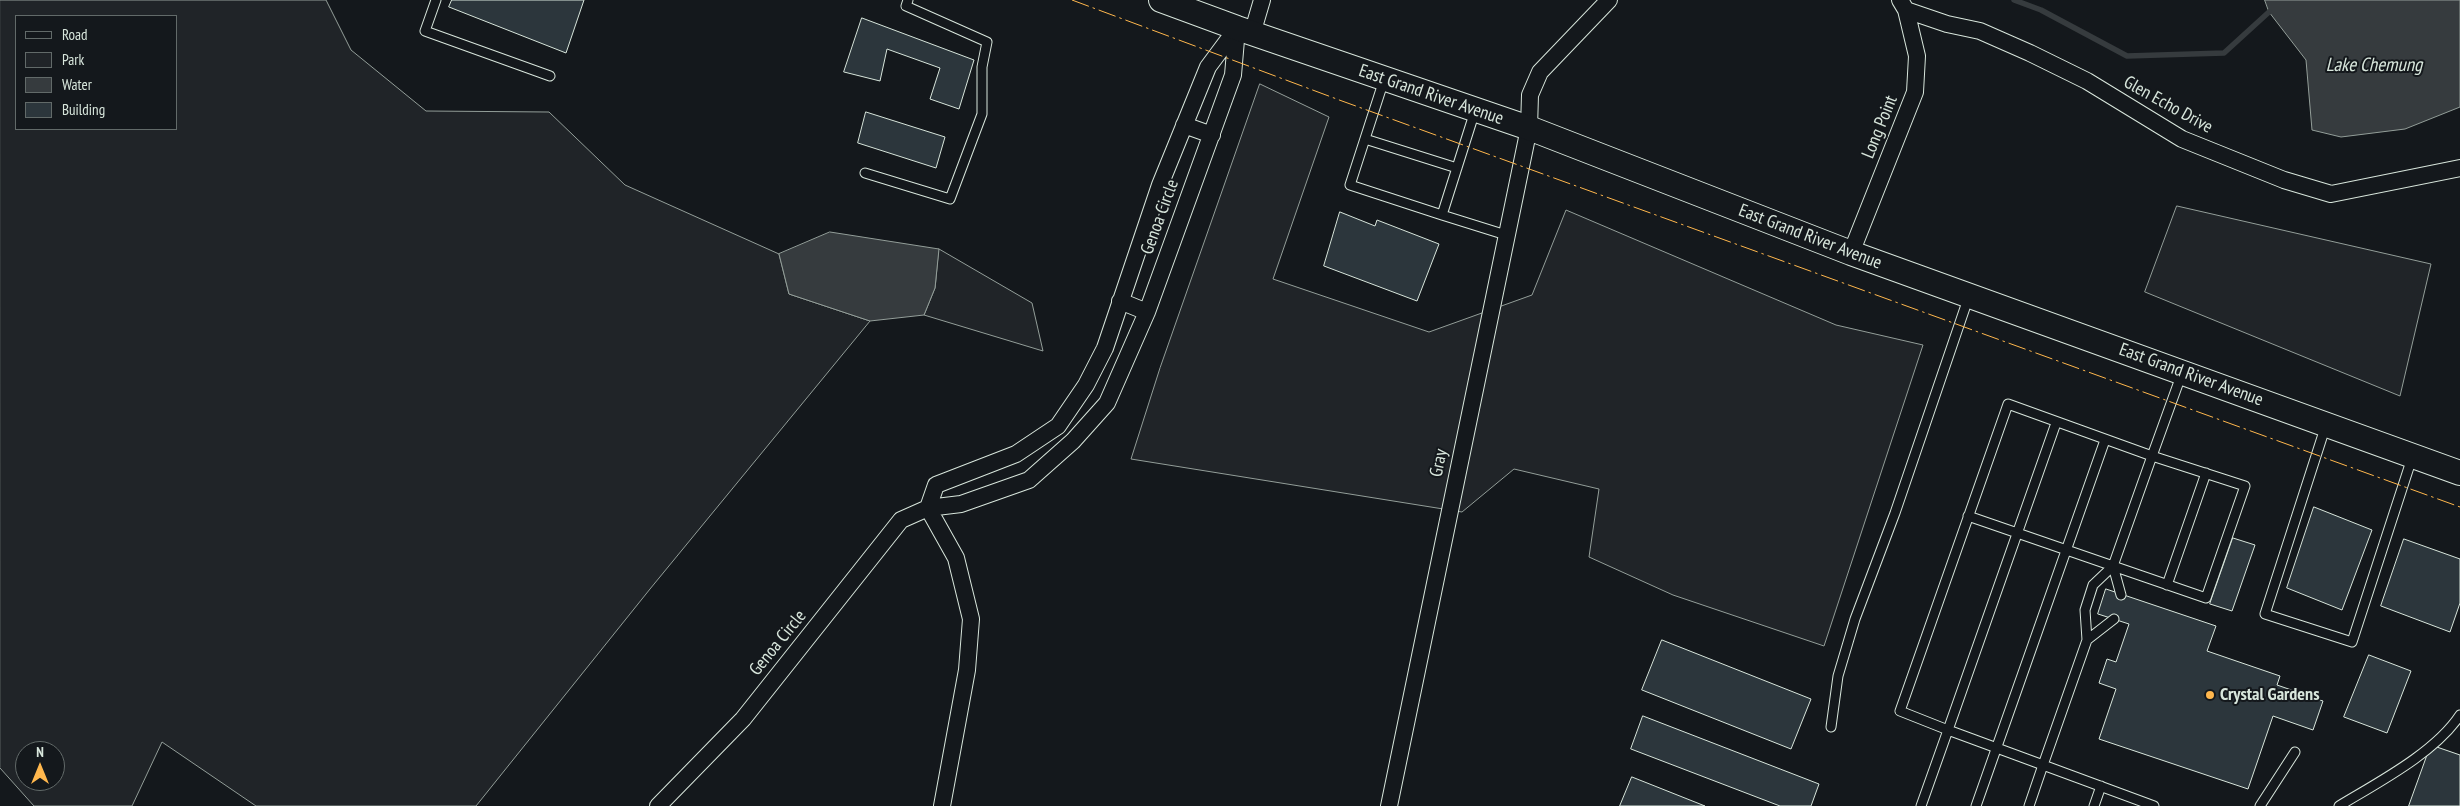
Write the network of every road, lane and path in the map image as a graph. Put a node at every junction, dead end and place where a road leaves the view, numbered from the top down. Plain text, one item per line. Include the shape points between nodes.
1 (436, 0) edge
2 (908, 0) edge
3 (1161, 0) edge
4 (1262, 0) edge
5 (1608, 0) edge
6 (1903, 5) edge
7 (1244, 31) junction
8 (550, 76) dead end
9 (1384, 79) junction
10 (1475, 110) junction
11 (1184, 125) junction
12 (1529, 128) junction
13 (1212, 135) junction
14 (1365, 139) junction
15 (1457, 168) junction
16 (2460, 168) edge
17 (865, 173) dead end
18 (1442, 215) junction
19 (1506, 235) junction
20 (1851, 253) junction
21 (1969, 295) junction
22 (1120, 301) junction
23 (1147, 312) junction
24 (2182, 372) junction
25 (2056, 423) junction
26 (2326, 425) junction
27 (1058, 426) junction
28 (2105, 440) junction
29 (1073, 441) junction
30 (2412, 455) junction
31 (2152, 456) junction
32 (2460, 472) edge
33 (2206, 473) junction
34 (928, 508) junction
35 (1968, 516) junction
36 (2018, 533) junction
37 (2066, 550) junction
38 (2113, 566) junction
39 (2167, 585) junction
40 (2121, 595) dead end
41 (2114, 619) dead end
42 (2087, 640) junction
43 (2460, 716) edge
44 (1831, 727) dead end
45 (1948, 730) junction
46 (1997, 748) junction
47 (2295, 752) dead end
48 (2043, 765) junction
49 (2101, 786) junction
50 (2149, 805) edge
51 (658, 806) edge
52 (942, 806) edge
53 (1389, 806) edge
54 (1922, 806) edge
55 (1976, 806) edge
56 (2028, 806) edge
57 (2094, 806) edge
58 (2260, 806) edge
59 (2339, 806) edge

1 - 8 lane via 425,32
2 - 17 lane via 906,6 987,42 982,67 982,114 950,199
3 - 7 main road, East Grand River Avenue
4 - 7 street
5 - 12 street via 1540,72 1530,95
6 - 16 street, Glen Echo Drive via 2030,53 2087,81 2182,139 2284,180 2331,194
6 - 20 street, Long Point via 1917,56 1915,92
7 - 9 main road, East Grand River Avenue
7 - 11 street, Genoa Circle via 1208,67
7 - 13 street, Genoa Circle
9 - 10 main road, East Grand River Avenue
9 - 14 lane
10 - 12 main road, East Grand River Avenue
10 - 15 lane
11 - 13 street
11 - 22 street, Genoa Circle
12 - 19 street, Gray
12 - 20 main road, East Grand River Avenue
13 - 23 street, Genoa Circle
14 - 15 lane
14 - 18 lane via 1350,185
15 - 18 lane
18 - 19 lane
19 - 53 street, Gray
20 - 21 main road, East Grand River Avenue
21 - 24 main road, East Grand River Avenue
21 - 44 lane via 1901,496 1855,618 1838,676
22 - 23 street
22 - 27 street, Genoa Circle via 1105,348 1086,385
23 - 29 street, Genoa Circle via 1107,403
24 - 26 main road, East Grand River Avenue
24 - 31 lane
25 - 28 lane
25 - 35 lane via 2008,404
25 - 36 lane
26 - 30 main road, East Grand River Avenue
26 - 30 lane via 2265,614 2352,642
27 - 29 street
27 - 34 street, Genoa Circle via 1016,454 936,485
28 - 31 lane
28 - 37 lane
29 - 34 street, Genoa Circle via 1029,480 961,504
30 - 32 main road, East Grand River Avenue
31 - 33 lane
31 - 38 lane
33 - 39 lane
33 - 39 lane via 2245,486 2206,598
34 - 51 street, Genoa Circle via 901,520 742,719
34 - 52 street via 956,558 971,619 966,670
35 - 36 lane
35 - 45 lane via 1900,711
36 - 37 lane
36 - 45 lane
37 - 38 lane
37 - 46 lane
38 - 39 lane
38 - 40 lane
38 - 42 lane via 2093,585 2085,610
41 - 42 lane
42 - 48 lane
43 - 59 lane via 2453,726 2403,767
45 - 46 lane
45 - 54 lane
46 - 48 lane
46 - 55 lane
47 - 58 lane
48 - 49 lane
48 - 56 lane
49 - 50 lane
49 - 57 lane

